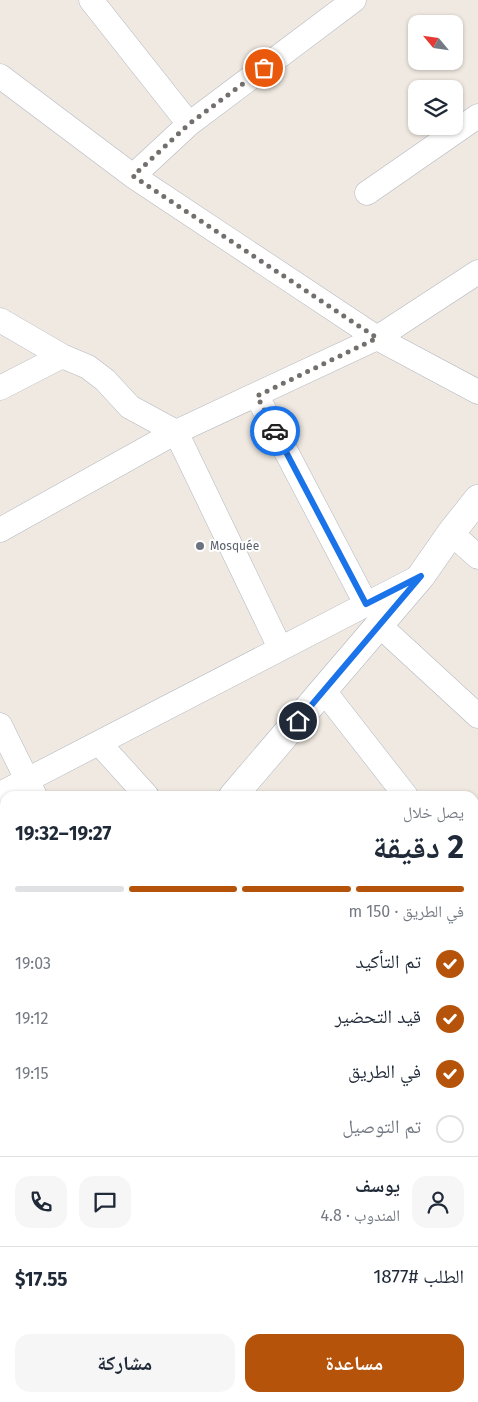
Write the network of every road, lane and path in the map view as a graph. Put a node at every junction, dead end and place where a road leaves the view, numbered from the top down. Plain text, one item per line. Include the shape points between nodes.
1 (91, 0) edge
2 (354, 0) edge
3 (0, 76) edge
4 (478, 116) edge
5 (189, 124) junction
6 (133, 176) junction
7 (367, 193) dead end
8 (478, 272) edge
9 (0, 320) edge
10 (377, 338) junction
11 (62, 356) junction
12 (0, 388) edge
13 (478, 392) edge
14 (257, 396) junction
15 (176, 432) junction
16 (478, 499) edge
17 (0, 530) edge
18 (451, 533) junction
19 (478, 557) edge
20 (372, 614) junction
21 (280, 648) junction
22 (324, 691) junction
23 (478, 716) edge
24 (0, 725) edge
25 (99, 743) junction
26 (31, 788) edge
27 (16, 791) edge
28 (142, 791) edge
29 (237, 791) edge
30 (402, 791) edge

1 - 5 street
2 - 5 street
3 - 6 street
4 - 7 street
5 - 6 street
6 - 10 street
8 - 10 street
9 - 11 street
10 - 13 street
10 - 14 street
11 - 12 street
11 - 15 street via 105,380 130,407
14 - 15 street
14 - 20 street
15 - 17 street
15 - 21 street
16 - 18 main road
18 - 19 street
18 - 20 main road via 421,576
20 - 21 street
20 - 22 main road
20 - 23 street
21 - 25 street
22 - 29 main road
22 - 30 street
24 - 26 street
25 - 26 street
25 - 28 street
26 - 27 street

